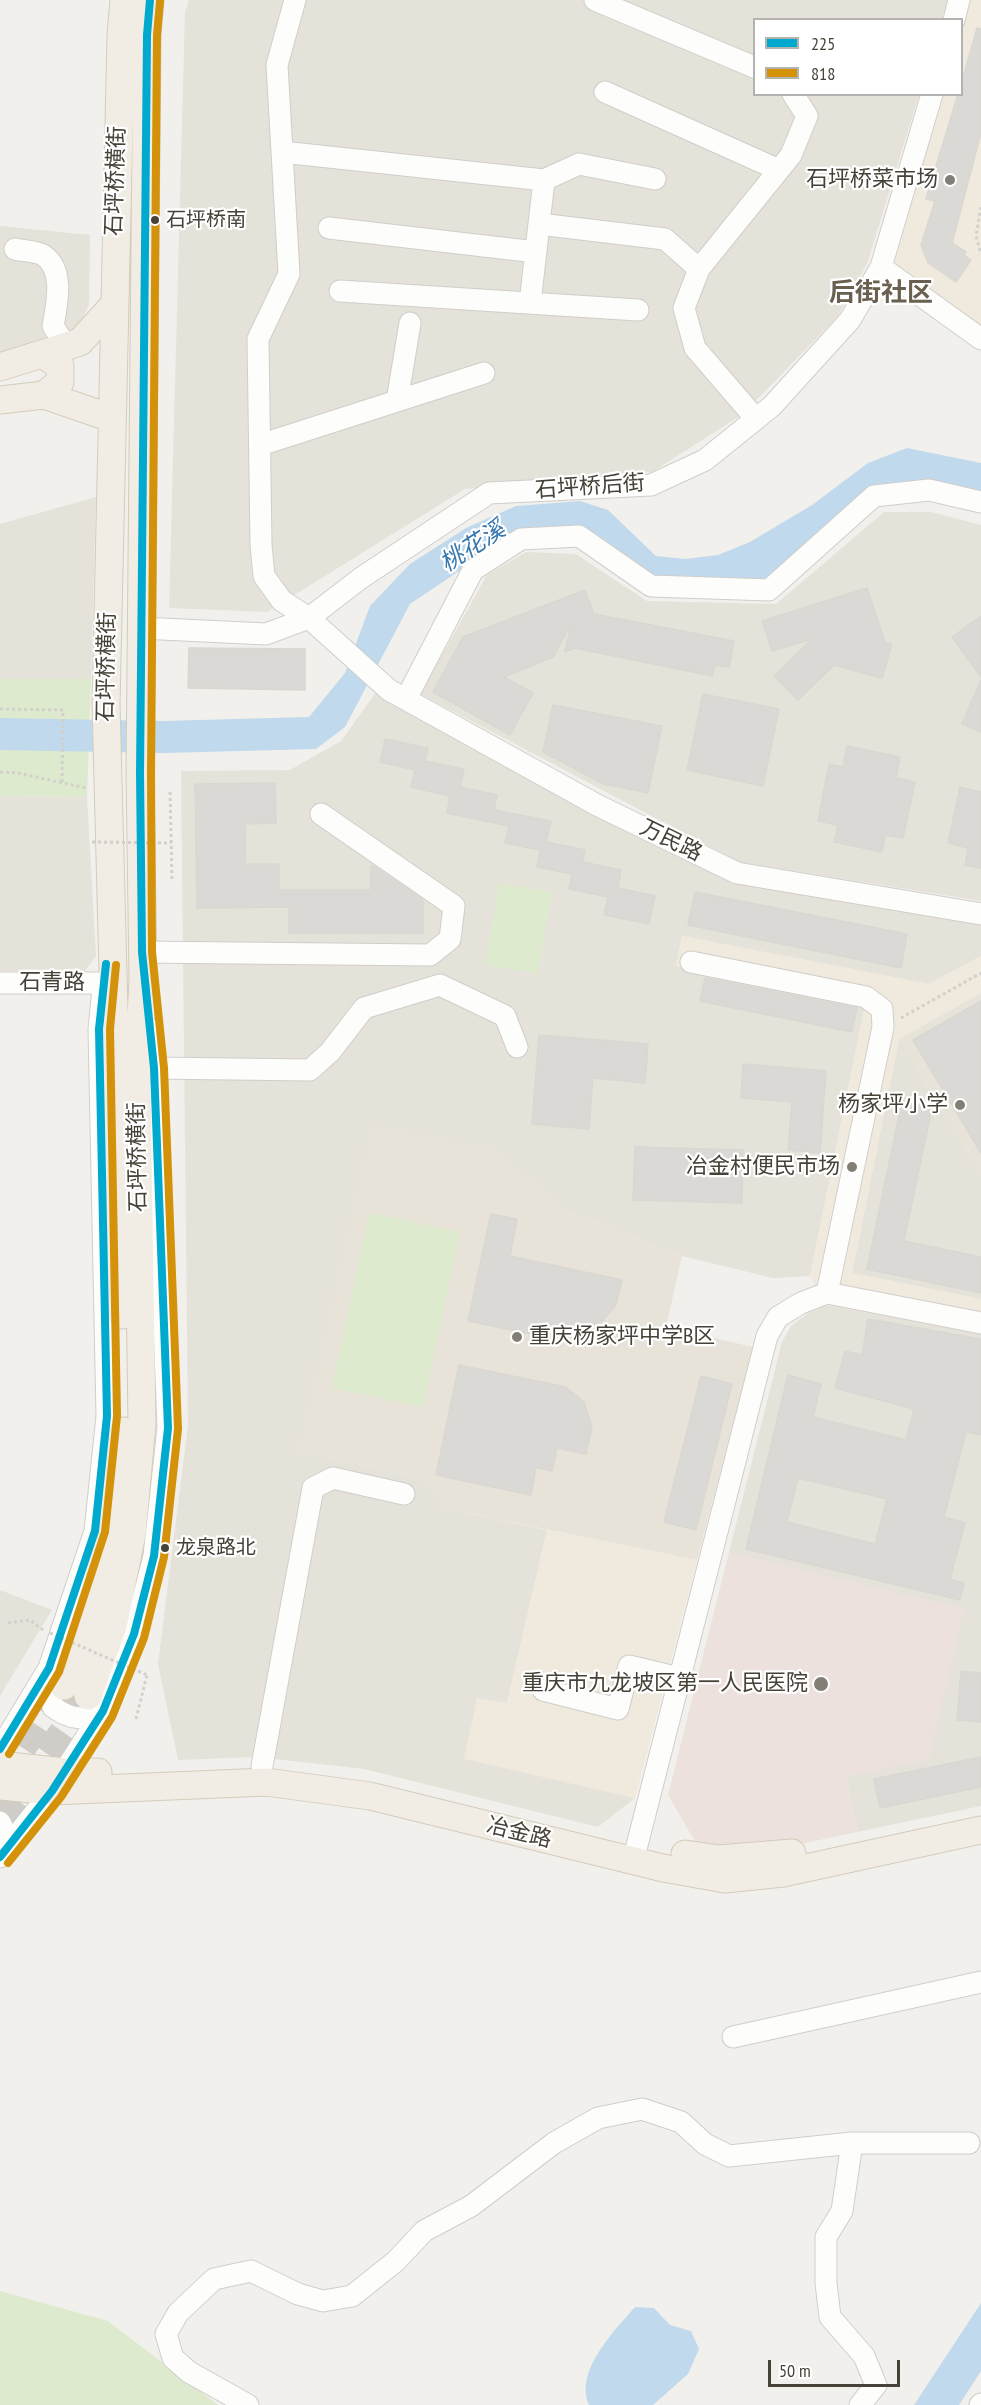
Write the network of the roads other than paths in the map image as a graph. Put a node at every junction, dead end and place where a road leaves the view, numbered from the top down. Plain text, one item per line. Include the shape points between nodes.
1 (118, 0) edge
2 (124, 0) edge
3 (150, 0) edge
4 (160, 0) edge
5 (295, 0) edge
6 (595, 0) edge
7 (959, 0) edge
8 (954, 18) edge
9 (121, 33) junction
10 (147, 35) junction
11 (753, 67) edge
12 (605, 92) dead end
13 (794, 96) edge
14 (931, 96) edge
15 (282, 152) junction
16 (779, 170) junction
17 (655, 179) dead end
18 (544, 180) junction
19 (539, 224) junction
20 (329, 228) dead end
21 (15, 249) dead end
22 (536, 252) junction
23 (881, 267) junction
24 (699, 269) junction
25 (340, 291) dead end
26 (530, 303) junction
27 (112, 307) junction
28 (638, 310) dead end
29 (410, 323) dead end
30 (981, 339) edge
31 (54, 350) junction
32 (0, 367) edge
33 (484, 373) dead end
34 (44, 394) junction
35 (0, 400) edge
36 (397, 401) junction
37 (111, 418) junction
38 (756, 418) junction
39 (260, 444) junction
40 (981, 502) edge
41 (313, 621) junction
42 (141, 628) junction
43 (397, 694) junction
44 (321, 814) dead end
45 (981, 914) edge
46 (112, 934) junction
47 (142, 952) junction
48 (691, 962) dead end
49 (143, 980) junction
50 (103, 982) junction
51 (0, 983) edge
52 (517, 1047) dead end
53 (154, 1068) junction
54 (828, 1293) junction
55 (981, 1323) edge
56 (404, 1494) dead end
57 (679, 1678) junction
58 (76, 1690) junction
59 (543, 1690) dead end
60 (0, 1749) edge
61 (0, 1765) edge
62 (262, 1766) junction
63 (58, 1782) junction
64 (0, 1786) edge
65 (981, 1811) edge
66 (0, 1822) edge
67 (981, 1830) edge
68 (635, 1852) junction
69 (2, 1854) edge
70 (980, 1986) edge
71 (733, 2037) dead end
72 (852, 2143) junction
73 (969, 2143) dead end
74 (248, 2405) edge
75 (860, 2405) edge

1 - 9 street
2 - 9 main road, 石坪桥横街
3 - 10 main road, 石坪桥横街
4 - 10 street
5 - 15 street, 万民路 via 277,65
6 - 11 street
7 - 8 street
9 - 27 main road, 石坪桥横街
10 - 42 main road, 石坪桥横街
12 - 16 street
13 - 16 street via 807,116 791,155
14 - 23 street, 石坪桥后街
15 - 18 street
15 - 39 street, 万民路 via 289,274 258,339
16 - 24 street
17 - 18 street via 579,164
18 - 19 street
19 - 22 street
19 - 24 street via 665,239
20 - 22 street
21 - 31 street via 43,254 56,268
22 - 26 street
23 - 30 street
23 - 38 street, 石坪桥后街 via 850,320 772,406
24 - 38 street via 684,308 695,348
25 - 26 street
26 - 28 street
27 - 31 main road via 80,342
27 - 37 main road, 石坪桥横街
29 - 36 street
31 - 32 main road
31 - 34 main road via 60,382
33 - 36 street
34 - 35 main road
34 - 37 main road
36 - 39 street
37 - 46 main road, 石坪桥横街 via 106,704 99,779
38 - 41 street, 石坪桥后街 via 705,460 651,485 489,493 362,579
39 - 41 street, 万民路 via 264,576 282,601
40 - 43 street via 929,490 874,496 769,590 651,586 579,536 521,539 473,570
41 - 42 street, 石坪桥后街 via 266,634
41 - 43 street, 万民路
42 - 47 main road, 石坪桥横街
43 - 45 street, 万民路 via 597,805 737,873
44 - 47 street via 454,906 450,939 430,955
46 - 50 street
46 - 58 main road, 石坪桥横街 via 125,1419 112,1528 87,1619
47 - 49 main road, 石坪桥横街
48 - 54 street via 866,997 882,1009 883,1027
49 - 53 street
49 - 58 main road, 石坪桥横街 via 137,1088 142,1423 132,1534 113,1626
50 - 51 street, 石青路
50 - 58 street via 99,1029 107,1416
52 - 53 street via 505,1016 440,985 364,1008 330,1052 310,1070
53 - 58 street via 167,1384 167,1438 158,1527 134,1634
54 - 55 street
54 - 57 street via 778,1317 767,1336
56 - 62 street via 333,1478 313,1488
57 - 59 street via 629,1666 618,1708
57 - 68 street
58 - 60 street
58 - 63 street
61 - 63 main road
62 - 63 main road, 冶金路 via 145,1772
62 - 68 main road, 冶金路 via 368,1780
63 - 64 main road
63 - 68 main road, 冶金路 via 266,1782 370,1796
63 - 69 street
65 - 68 main road, 冶金路 via 779,1856 719,1860
66 - 69 street via 6,1835
67 - 68 main road, 冶金路 via 783,1873 725,1879
70 - 71 street
72 - 73 street
72 - 74 street via 729,2156 705,2144 681,2122 642,2109 598,2118 554,2143 471,2206 424,2231 396,2261 352,2296 323,2301 298,2294 251,2271 214,2279 178,2313 166,2334 173,2358 189,2372
72 - 75 street via 842,2211 826,2236 826,2283 830,2317 864,2356 876,2385

